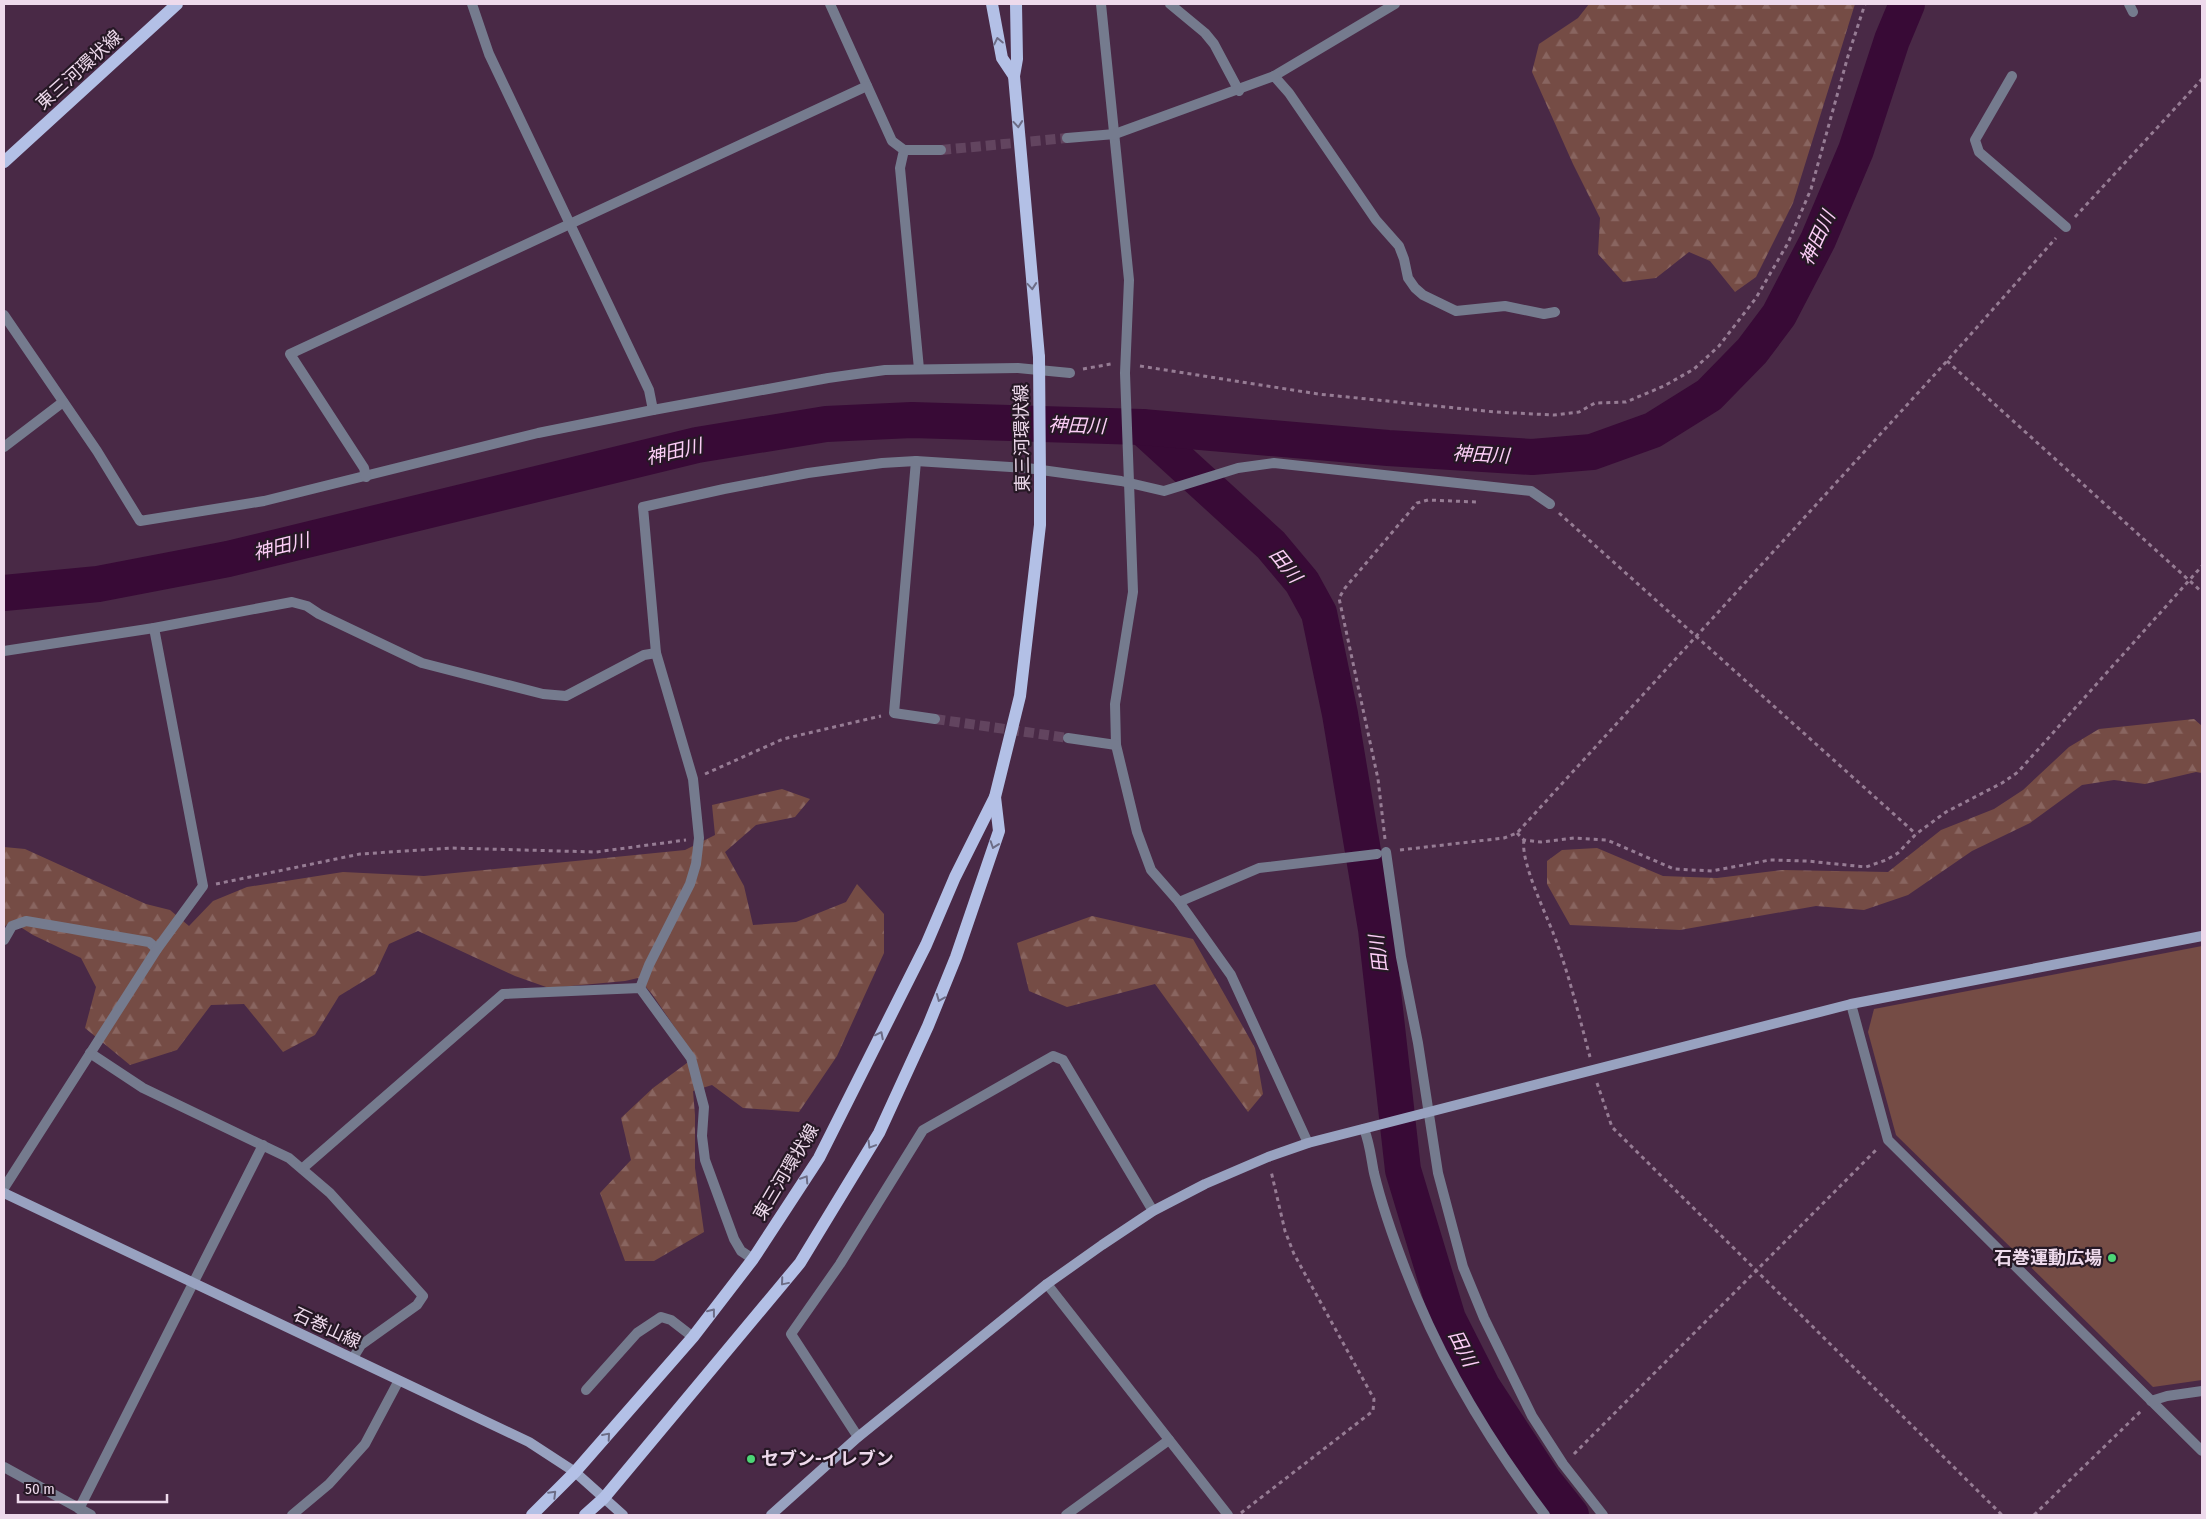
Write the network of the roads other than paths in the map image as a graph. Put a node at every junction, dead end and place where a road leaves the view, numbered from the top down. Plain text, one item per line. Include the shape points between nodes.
1 (177, 4) edge
2 (472, 4) edge
3 (830, 4) edge
4 (992, 4) edge
5 (1016, 4) edge
6 (1100, 4) edge
7 (1170, 4) edge
8 (1395, 4) edge
9 (1014, 76) junction
10 (1274, 76) junction
11 (2012, 76) dead end
12 (867, 86) junction
13 (1238, 90) junction
14 (1115, 134) junction
15 (1067, 138) tunnel mouth
16 (904, 150) junction
17 (941, 150) tunnel mouth
18 (4, 162) edge
19 (570, 223) junction
20 (2066, 227) road end
21 (1555, 312) dead end
22 (4, 315) edge
23 (920, 369) junction
24 (1070, 372) dead end
25 (64, 402) junction
26 (654, 410) junction
27 (4, 447) edge
28 (916, 461) junction
29 (366, 477) junction
30 (1129, 483) junction
31 (1550, 504) road end
32 (154, 628) junction
33 (4, 651) edge
34 (656, 653) junction
35 (935, 719) tunnel mouth
36 (1068, 738) tunnel mouth
37 (1116, 745) junction
38 (995, 797) junction
39 (1179, 902) junction
40 (2202, 936) edge
41 (4, 940) edge
42 (157, 949) junction
43 (640, 988) junction
44 (1851, 1004) junction
45 (90, 1053) junction
46 (1429, 1112) junction
47 (1364, 1129) junction
48 (1308, 1143) junction
49 (263, 1146) junction
50 (303, 1168) junction
51 (4, 1188) edge
52 (4, 1193) edge
53 (1153, 1211) junction
54 (753, 1259) junction
55 (194, 1283) junction
56 (1046, 1284) junction
57 (693, 1337) junction
58 (353, 1358) junction
59 (398, 1382) junction
60 (586, 1390) dead end
61 (2202, 1391) edge
62 (2151, 1401) junction
63 (858, 1437) junction
64 (1169, 1440) junction
65 (2202, 1451) edge
66 (4, 1467) edge
67 (575, 1472) junction
68 (604, 1498) junction
69 (79, 1508) junction
70 (91, 1515) edge
71 (292, 1515) edge
72 (532, 1515) edge
73 (585, 1515) edge
74 (623, 1515) edge
75 (771, 1515) edge
76 (1066, 1515) edge
77 (1228, 1515) edge
78 (1545, 1515) edge
79 (1603, 1515) edge

1 - 18 main road, 東三河環状線
2 - 19 street via 488,54
3 - 12 street
9 -> 4 main road, 東三河環状線 via 1002,58
5 - 9 main road, 東三河環状線 via 1017,59
6 - 14 street
7 - 13 street via 1214,44
8 - 10 street
9 -> 38 main road, 東三河環状線, bridge via 1039,357 1040,525 1020,696
10 - 13 street
10 - 21 street via 1376,220 1399,246 1408,278 1423,295 1456,311 1505,306 1544,314
11 - 20 street via 1975,140 1979,152
12 - 16 street via 892,141
12 - 19 street
13 - 14 street
14 - 15 street
14 - 30 street via 1129,280 1125,373
16 - 17 street
16 - 23 street via 900,168
19 - 26 street via 649,390
19 - 29 street via 290,354 364,468
22 - 25 street
23 - 24 street via 1018,368
23 - 26 street via 828,378
25 - 27 street
25 - 29 street via 140,521 264,501
26 - 29 street via 538,434
28 - 30 street via 1027,468
28 - 34 street via 808,473 644,507
28 - 35 street via 894,713
30 - 31 street via 1164,491 1218,473 1274,463 1531,491
30 - 37 street via 1133,592 1115,704
32 - 33 street
32 - 34 street via 292,602 308,606 422,663 543,694 566,696 644,655
32 - 42 street via 203,886
34 - 43 street via 693,779 699,838 690,884
36 - 37 street
37 - 39 street via 1137,832 1150,870
54 -> 38 main road, 東三河環状線 via 819,1158 926,945
38 -> 68 main road, 東三河環状線 via 999,830 959,948 928,1026 879,1133 800,1263
39 - 46 street via 1259,868 1382,853
39 - 48 street via 1230,975
40 - 44 street
41 - 42 street via 12,926 26,921 149,942
42 - 45 street
43 - 50 street via 503,994
43 - 54 street via 691,1058 704,1107 702,1136 705,1160 734,1239
44 - 46 street
44 - 62 street via 1888,1140
45 - 49 street via 143,1088
45 - 51 street
46 - 47 street
46 - 79 street via 1438,1173 1462,1267 1484,1318 1532,1416 1563,1464
47 - 48 street
47 - 78 street via 1370,1142 1376,1181 1406,1272 1446,1359 1481,1421
48 - 53 street via 1205,1184
49 - 50 street
49 - 55 street
50 - 58 street via 330,1193 423,1296 417,1305 361,1345
52 - 55 street, 石巻山線
53 - 56 street
53 - 63 street via 1064,1060 1053,1056 923,1130 840,1264 791,1334
57 -> 54 main road, 東三河環状線
55 - 58 street, 石巻山線
55 - 69 street
56 - 63 street
56 - 64 street
57 - 60 street via 671,1320 661,1317 637,1334
67 -> 57 main road, 東三河環状線
58 - 59 street, 石巻山線
59 - 67 street, 石巻山線 via 528,1442
59 - 71 street via 364,1444 329,1484
61 - 62 street
62 - 65 street
63 - 75 street
64 - 76 street
64 - 77 street
66 - 69 street
67 - 68 street, 石巻山線
72 -> 67 main road, 東三河環状線
68 - 73 main road, 東三河環状線
68 - 74 street, 石巻山線
69 - 70 street

